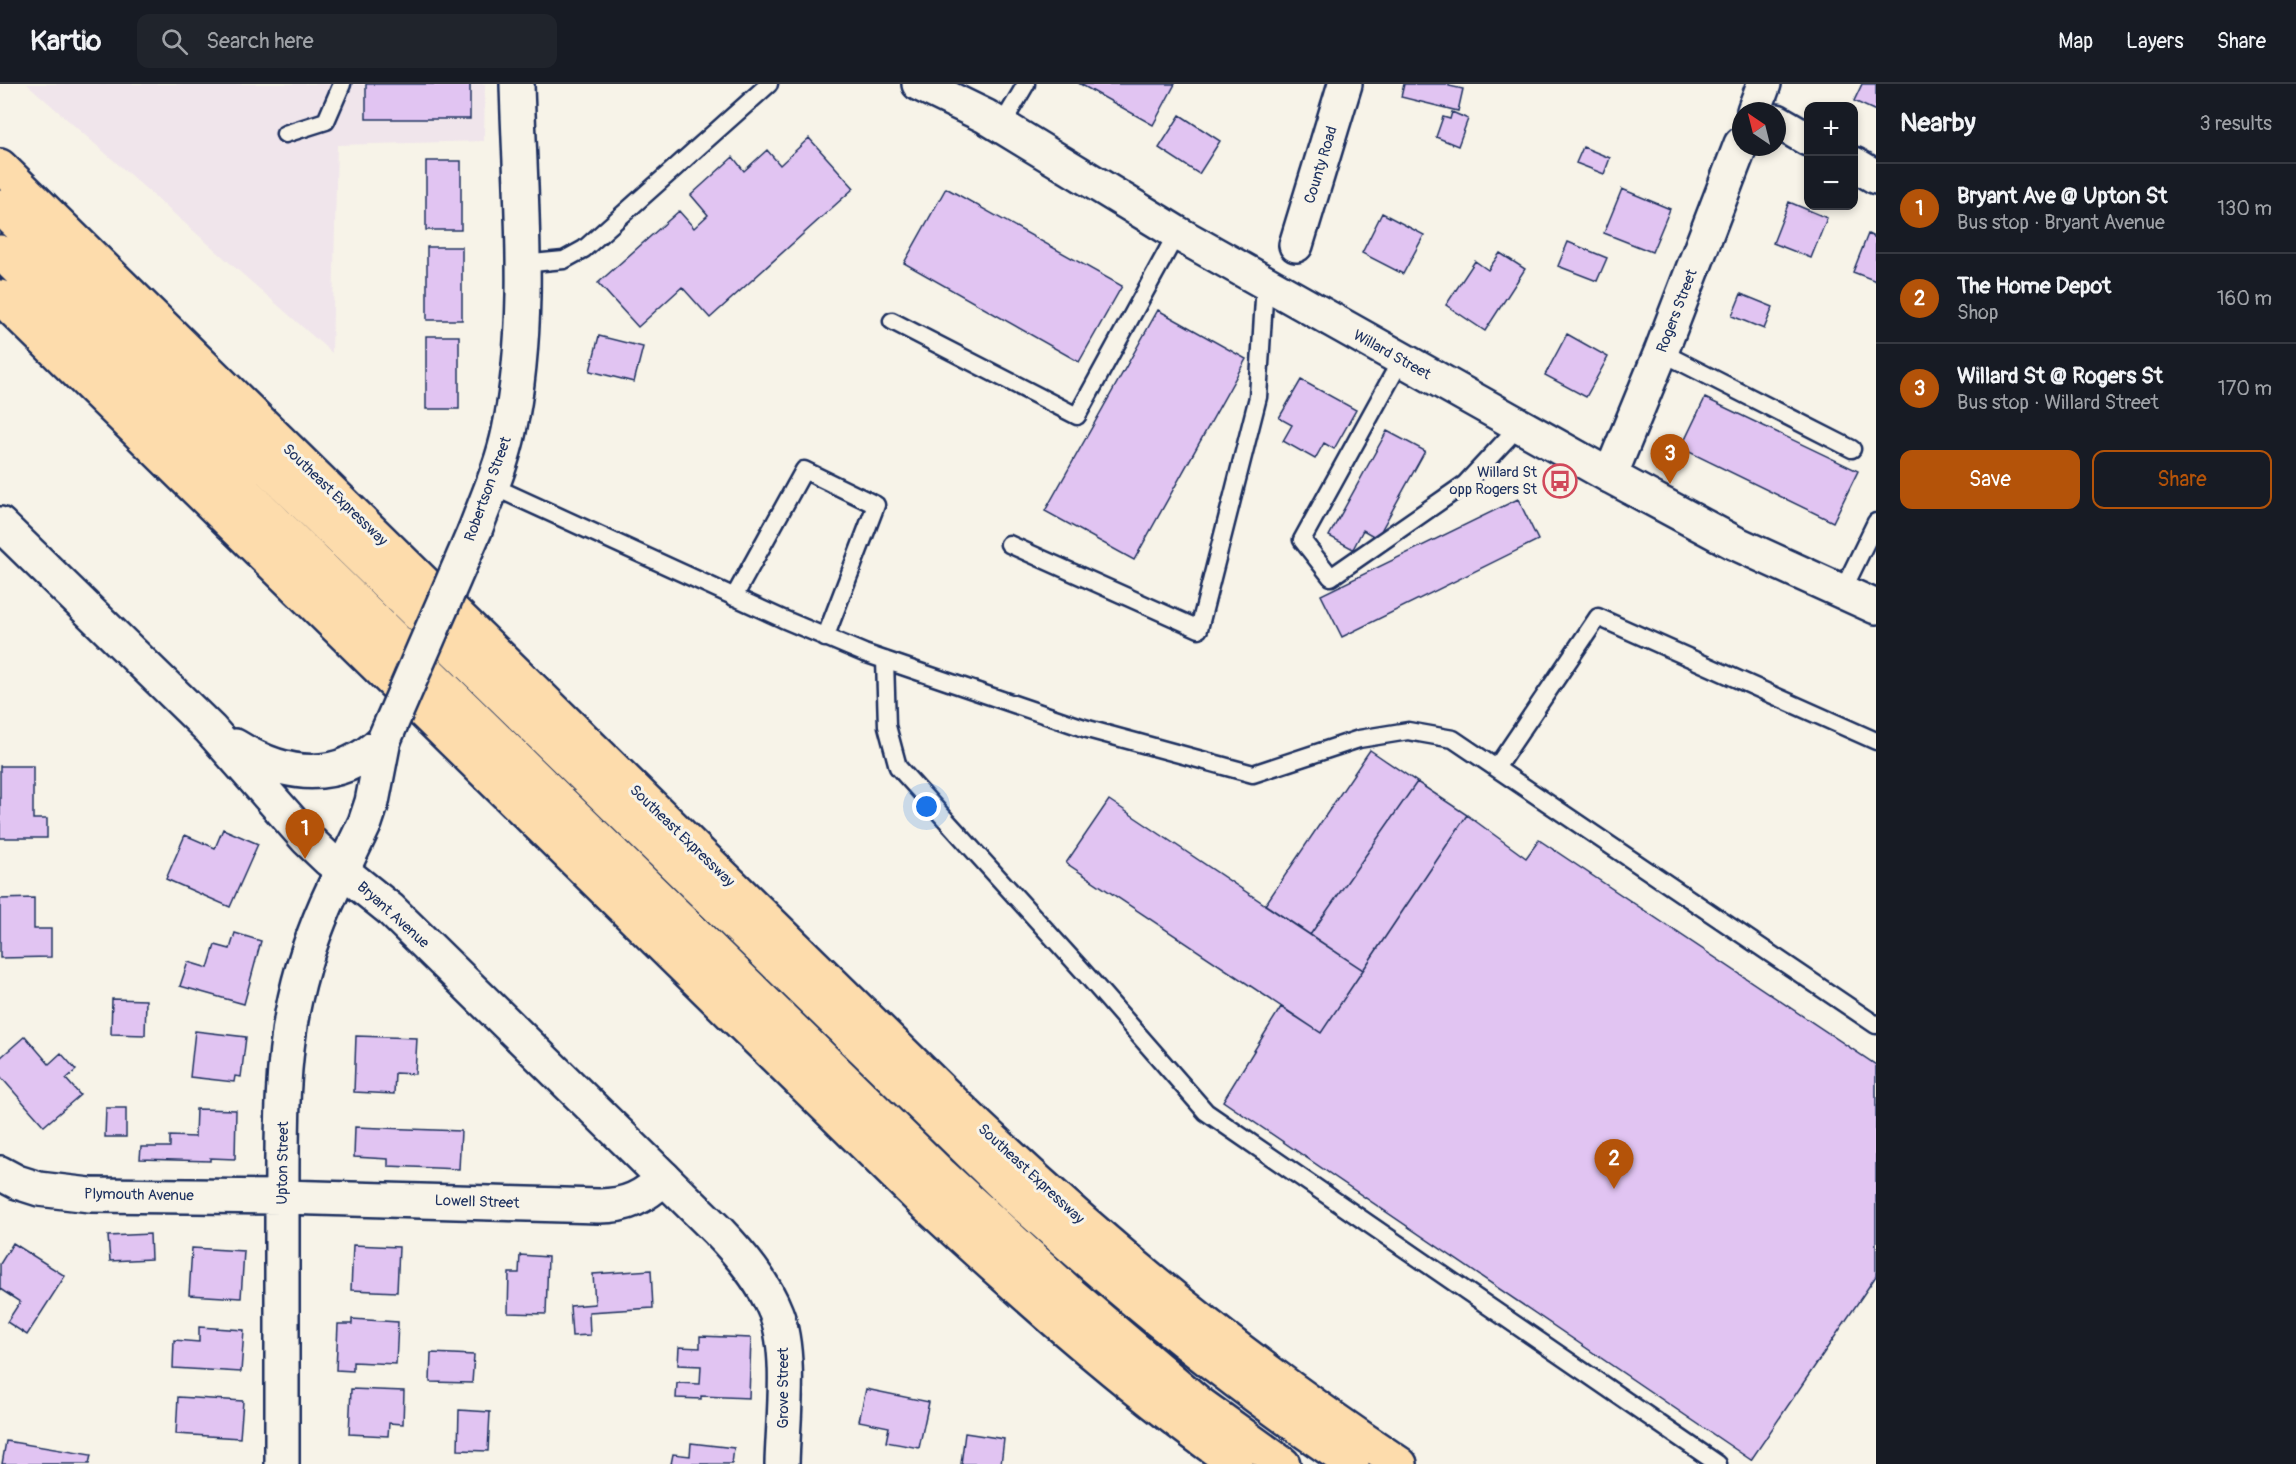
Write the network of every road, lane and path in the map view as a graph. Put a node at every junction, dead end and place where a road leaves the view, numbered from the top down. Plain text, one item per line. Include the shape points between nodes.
1 (342, 84) edge
2 (516, 84) edge
3 (769, 84) edge
4 (919, 84) edge
5 (1026, 84) edge
6 (1345, 84) edge
7 (1786, 124) edge
8 (1001, 126) junction
9 (285, 134) dead end
10 (1804, 136) edge
11 (1736, 156) edge
12 (0, 166) edge
13 (1858, 166) edge
14 (1876, 177) edge
15 (0, 207) edge
16 (1177, 233) junction
17 (1296, 245) dead end
18 (0, 252) edge
19 (522, 264) junction
20 (1265, 283) junction
21 (0, 297) edge
22 (892, 321) dead end
23 (1661, 352) junction
24 (1401, 360) junction
25 (1519, 426) junction
26 (1852, 449) dead end
27 (1610, 476) junction
28 (492, 486) junction
29 (1876, 522) edge
30 (0, 524) edge
31 (1009, 544) dead end
32 (1842, 592) junction
33 (734, 597) junction
34 (1876, 607) edge
35 (825, 638) junction
36 (885, 660) junction
37 (210, 729) junction
38 (384, 740) junction
39 (1876, 741) edge
40 (1496, 768) junction
41 (342, 871) junction
42 (1876, 1025) edge
43 (0, 1173) edge
44 (664, 1178) junction
45 (282, 1197) junction
46 (776, 1313) joint
47 (282, 1464) edge
48 (782, 1464) edge
49 (1236, 1464) edge
50 (1283, 1464) edge
51 (1352, 1464) edge
52 (1400, 1464) edge
53 (1718, 1464) edge

1 - 9 lane via 326,121
2 - 19 street, Robertson Street
3 - 19 lane via 584,249 564,260
4 - 8 street, Willard Street
5 - 8 lane
6 - 17 street, County Road
7 - 10 street
8 - 16 street, Willard Street
11 - 23 street, Rogers Street
12 - 52 highway, Southeast Expressway via 1030,1175 1115,1251 1206,1324
13 - 14 street
15 - 51 highway via 994,1178 1143,1309
16 - 20 street, Willard Street
16 - 22 lane via 1077,416
18 - 50 highway via 950,1183 1071,1294 1200,1404
19 - 28 street, Robertson Street via 517,383 508,433
20 - 24 street, Willard Street
20 - 31 lane via 1258,398 1199,629
21 - 49 highway via 919,1198 1068,1332
23 - 26 lane
23 - 27 street, Rogers Street
24 - 25 street, Willard Street
24 - 25 lane via 1302,540 1330,577 1465,484
25 - 27 street, Willard Street
27 - 32 street, Willard Street via 1733,542
28 - 33 lane
28 - 38 street, Robertson Street, bridge
29 - 32 lane
30 - 37 street, Bryant Avenue
32 - 34 street, Willard Street
33 - 35 lane
33 - 35 lane via 804,470 876,505
35 - 36 lane
36 - 40 lane via 1084,728 1252,774 1359,738 1408,731 1453,739
36 - 53 lane via 886,726 898,767 1206,1112
37 - 38 street via 254,758 295,771 315,772 348,765
37 - 41 street, Bryant Avenue via 307,839
38 - 41 street, Robertson Street via 372,802
39 - 40 lane via 1598,617
40 - 42 lane
41 - 44 street, Bryant Avenue via 390,909
41 - 45 street, Upton Street via 316,926 294,1002 287,1054
43 - 45 street, Plymouth Avenue via 16,1182 64,1193
44 - 45 street, Lowell Street via 642,1197 616,1206
44 - 46 street, Bryant Avenue via 740,1256
45 - 47 street, Upton Street
46 - 48 street, Grove Street via 785,1367

